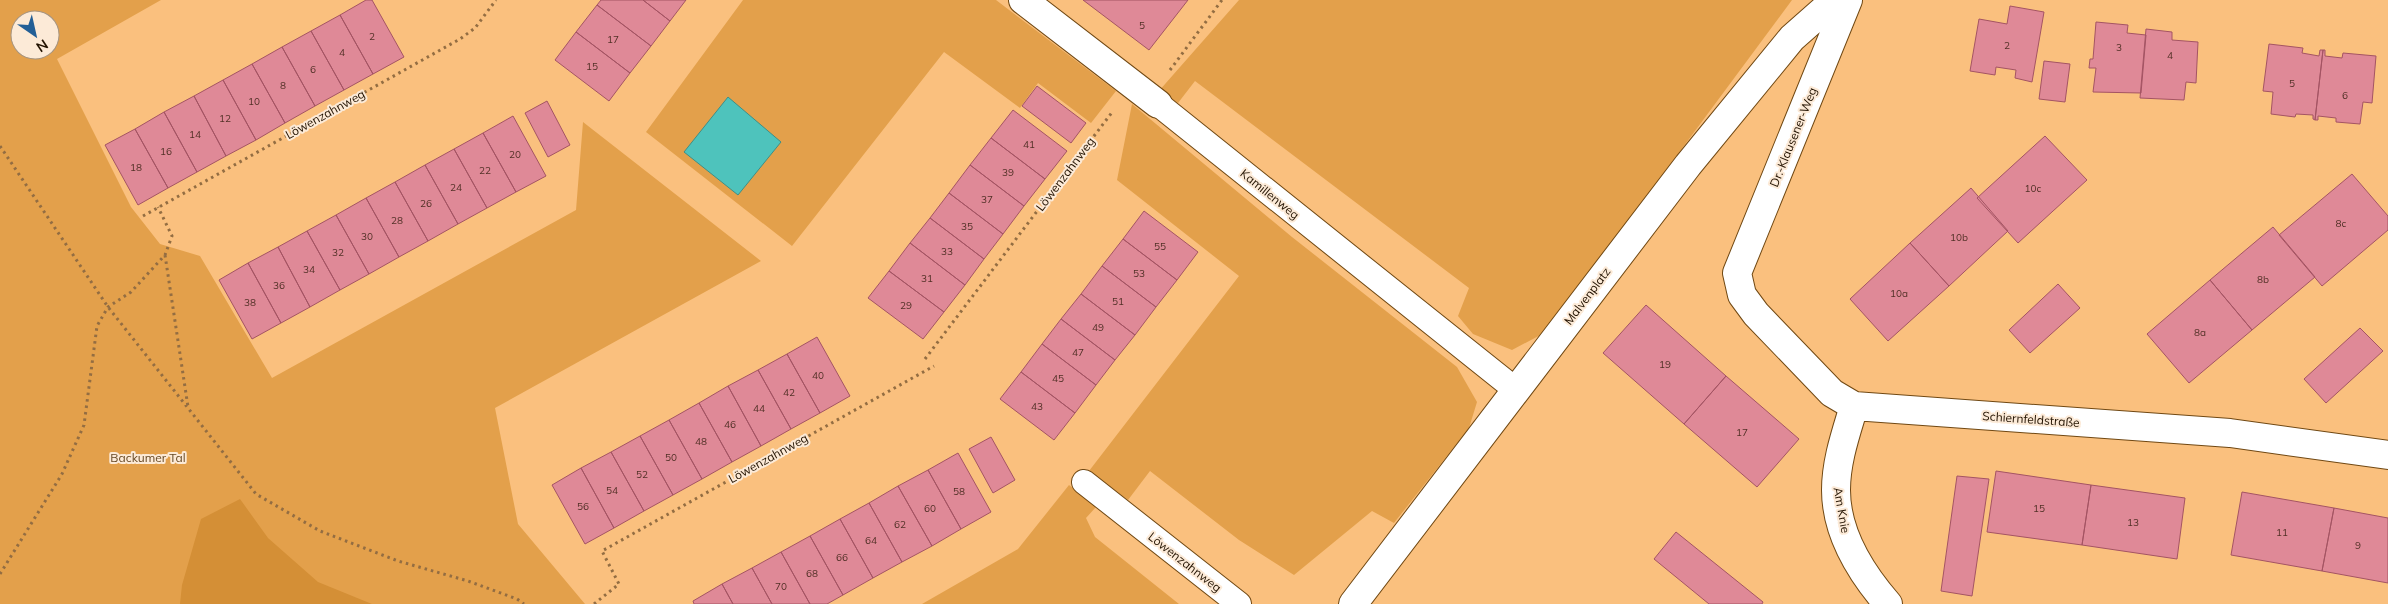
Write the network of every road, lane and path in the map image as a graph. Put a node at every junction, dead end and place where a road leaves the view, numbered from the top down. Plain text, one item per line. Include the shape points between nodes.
1 (496, 0) edge
2 (1023, 0) edge
3 (1222, 0) edge
4 (1835, 0) edge
5 (1848, 0) edge
6 (1147, 95) junction
7 (0, 146) edge
8 (158, 207) junction
9 (143, 216) dead end
10 (165, 254) junction
11 (1737, 273) joint
12 (108, 308) junction
13 (925, 359) dead end
14 (934, 366) dead end
15 (1516, 390) junction
16 (1854, 406) junction
17 (188, 407) junction
18 (2388, 455) edge
19 (1084, 482) dead end
20 (0, 574) edge
21 (524, 604) edge
22 (594, 604) edge
23 (1239, 604) edge
24 (1353, 604) edge
25 (1888, 604) edge

1 - 8 path, Löwenzahnweg via 475,28 460,39
2 - 6 street, Kamillenweg
3 - 6 path, Löwenzahnweg
4 - 15 street, Malvenplatz via 1792,38 1694,157
5 - 11 street, Dr.-Klausener-Weg
6 - 13 path, Löwenzahnweg
6 - 15 lane, Kamillenweg
7 - 12 path
8 - 9 path, Löwenzahnweg
8 - 10 path via 172,236
10 - 12 path via 131,292
10 - 17 path
11 - 16 street, Schiernfeldstraße via 1742,294 1756,314 1832,393
12 - 17 path
12 - 20 path via 97,326 84,425 62,474
14 - 22 path, Löwenzahnweg via 602,551 619,584
15 - 24 street, Malvenplatz
16 - 18 street, Schiernfeldstraße via 2230,433
16 - 25 street, Am Knie via 1839,459 1836,490 1841,521 1860,568
17 - 21 path via 256,494 320,531 398,561 501,593
19 - 23 lane, Löwenzahnweg

